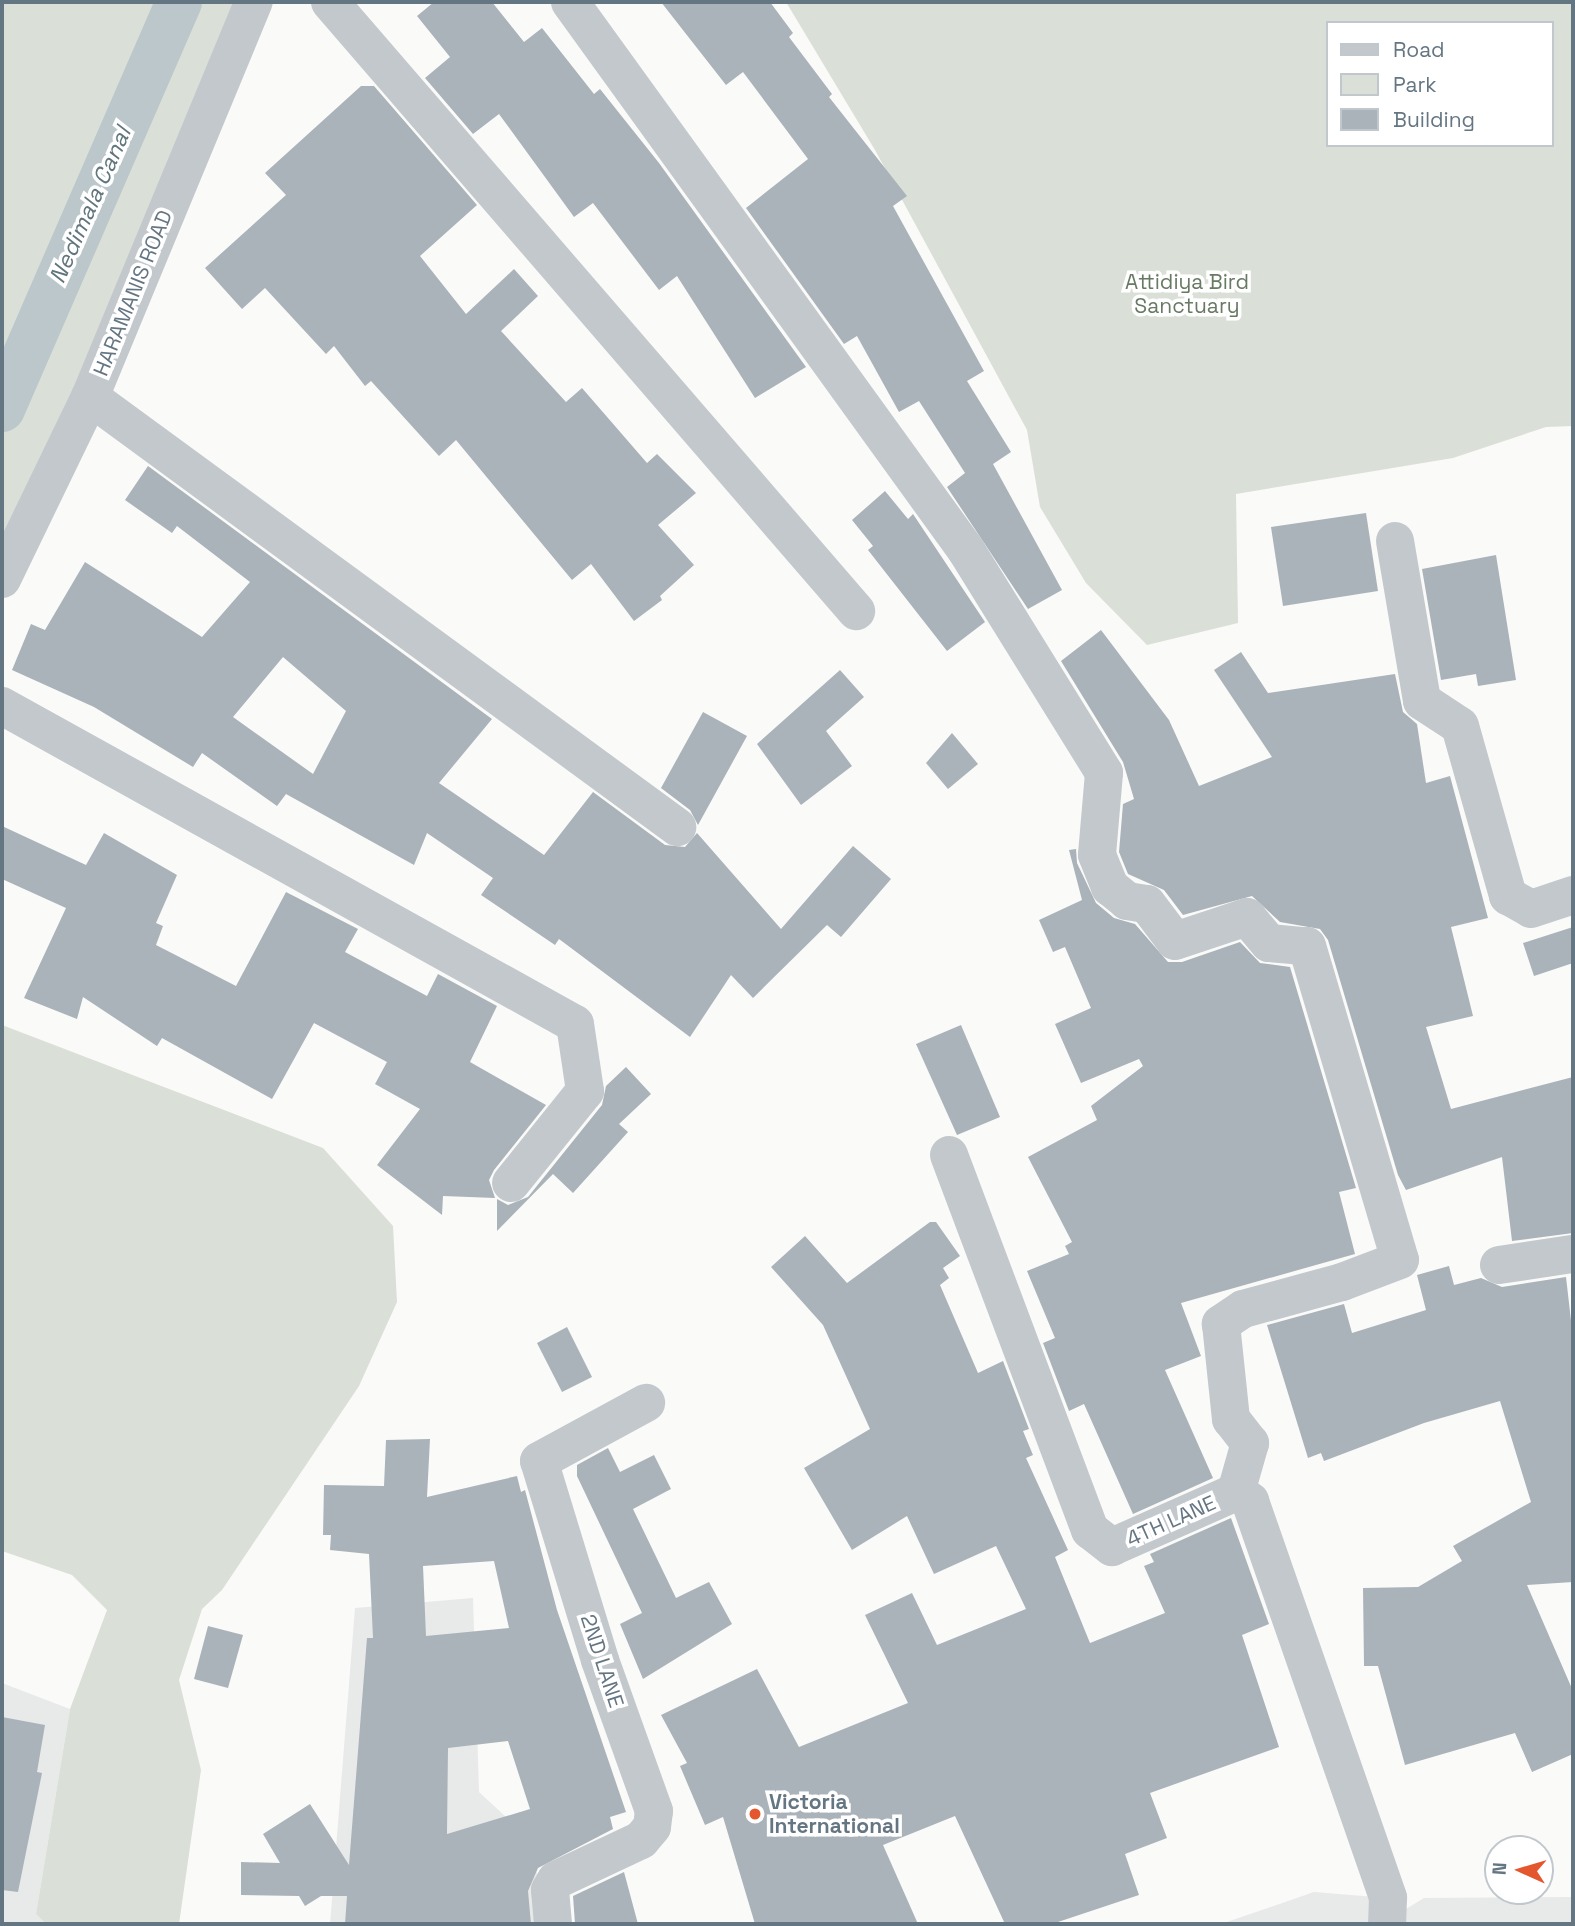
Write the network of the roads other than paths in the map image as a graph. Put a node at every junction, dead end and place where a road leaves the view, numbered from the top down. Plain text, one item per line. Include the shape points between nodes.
1 (254, 2) edge
2 (330, 2) edge
3 (570, 2) edge
4 (90, 397) junction
5 (1395, 541) dead end
6 (2, 579) edge
7 (856, 611) dead end
8 (2, 706) edge
9 (677, 827) dead end
10 (1573, 895) edge
11 (949, 1155) dead end
12 (511, 1183) dead end
13 (1573, 1254) edge
14 (1499, 1265) dead end
15 (646, 1403) dead end
16 (1236, 1492) junction
17 (553, 1924) edge
18 (1387, 1924) edge

1 - 4 street, HARAMANIS ROAD
2 - 7 street
3 - 16 street via 966,550 1104,773 1097,855 1110,887 1127,901 1147,904 1175,941 1247,917 1269,943 1307,946 1400,1260 1342,1283 1243,1309 1221,1324 1231,1419 1250,1443
4 - 6 street, HARAMANIS ROAD
4 - 9 street
5 - 10 street via 1422,701 1460,726 1508,896 1531,909
8 - 12 street via 575,1024 584,1091
11 - 16 street, 4TH LANE via 1090,1530 1112,1547
13 - 14 street
15 - 17 street, 2ND LANE via 539,1461 600,1660 654,1811 652,1827 641,1840 556,1880 550,1890
16 - 18 street, 4TH LANE via 1250,1501 1317,1687 1388,1898

